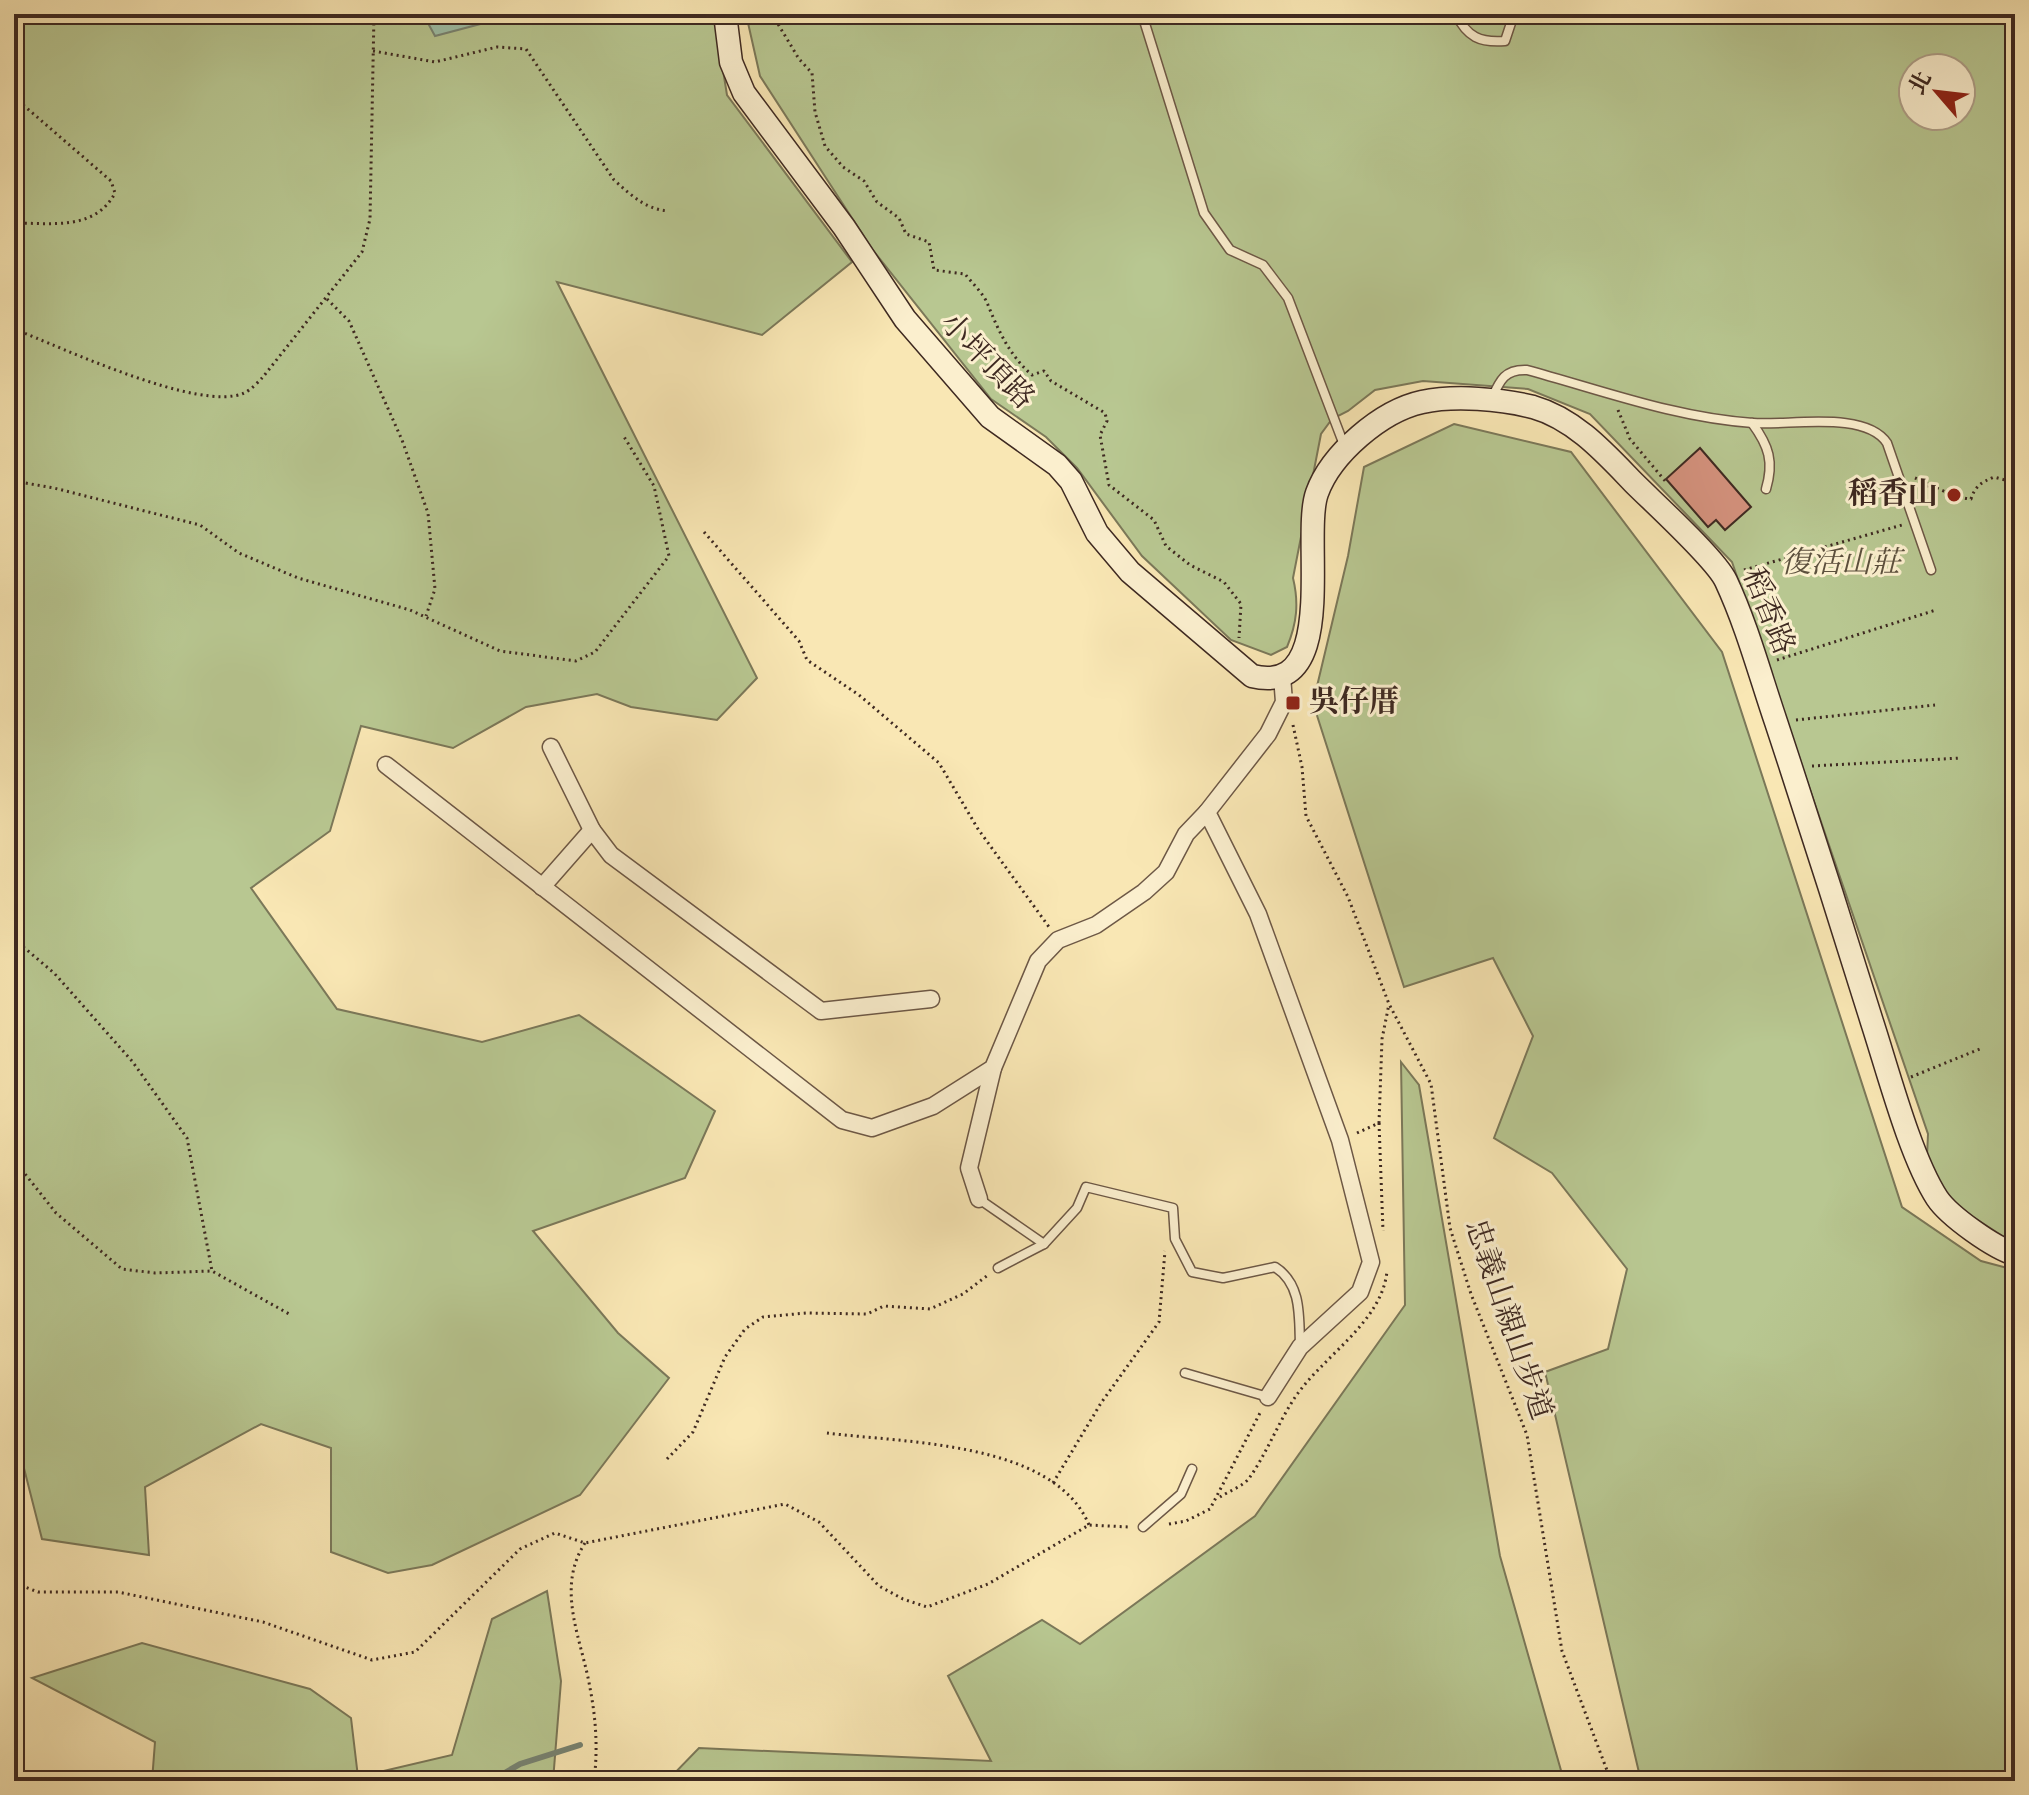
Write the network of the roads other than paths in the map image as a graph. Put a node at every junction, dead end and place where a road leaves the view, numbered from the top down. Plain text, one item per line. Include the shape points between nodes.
1 (725, 14) edge
2 (1142, 14) edge
3 (1456, 14) edge
4 (1514, 14) edge
5 (1491, 401) junction
6 (1752, 423) junction
7 (1346, 450) junction
8 (1766, 489) dead end
9 (1931, 570) dead end
10 (1282, 676) junction
11 (551, 747) dead end
12 (386, 765) dead end
13 (1207, 812) junction
14 (592, 830) junction
15 (542, 887) junction
16 (931, 999) dead end
17 (993, 1068) junction
18 (979, 1199) joint
19 (1044, 1244) junction
20 (2015, 1254) edge
21 (998, 1268) road end
22 (1300, 1347) junction
23 (1185, 1373) dead end
24 (1268, 1397) joint
25 (1192, 1469) dead end
26 (1143, 1527) road end

1 - 10 street, 小坪頂路 via 731,62 744,93 905,319 990,417 1057,465 1097,533 1130,572 1252,676
2 - 7 lane via 1204,213 1230,250 1263,265 1288,298
3 - 4 lane via 1464,31 1485,42 1505,41
5 - 6 lane via 1505,374 1514,369 1623,399
5 - 7 street, 稻香路 via 1421,402 1364,433
5 - 20 street, 稻香路 via 1536,408 1581,432 1725,577 1928,1182 1954,1216
6 - 8 lane via 1767,443 1772,469
6 - 9 lane via 1831,422 1880,434
7 - 10 street, 稻香路 via 1316,494 1312,625 1299,659
10 - 13 street via 1284,702 1268,734
11 - 14 street
12 - 15 street
13 - 17 street via 1186,834 1166,872 1144,892 1096,925 1058,940 1038,961
13 - 22 street via 1258,914 1340,1140 1371,1262 1360,1292
14 - 15 street
14 - 16 street via 611,855 821,1011
15 - 17 street via 842,1120 872,1128 933,1106
17 - 18 street via 969,1168
18 - 19 lane
19 - 21 lane
19 - 22 lane via 1077,1208 1086,1187 1173,1208 1175,1239 1192,1272 1223,1278 1275,1267 1288,1276 1298,1303
22 - 24 street
23 - 24 lane
25 - 26 lane via 1181,1494

